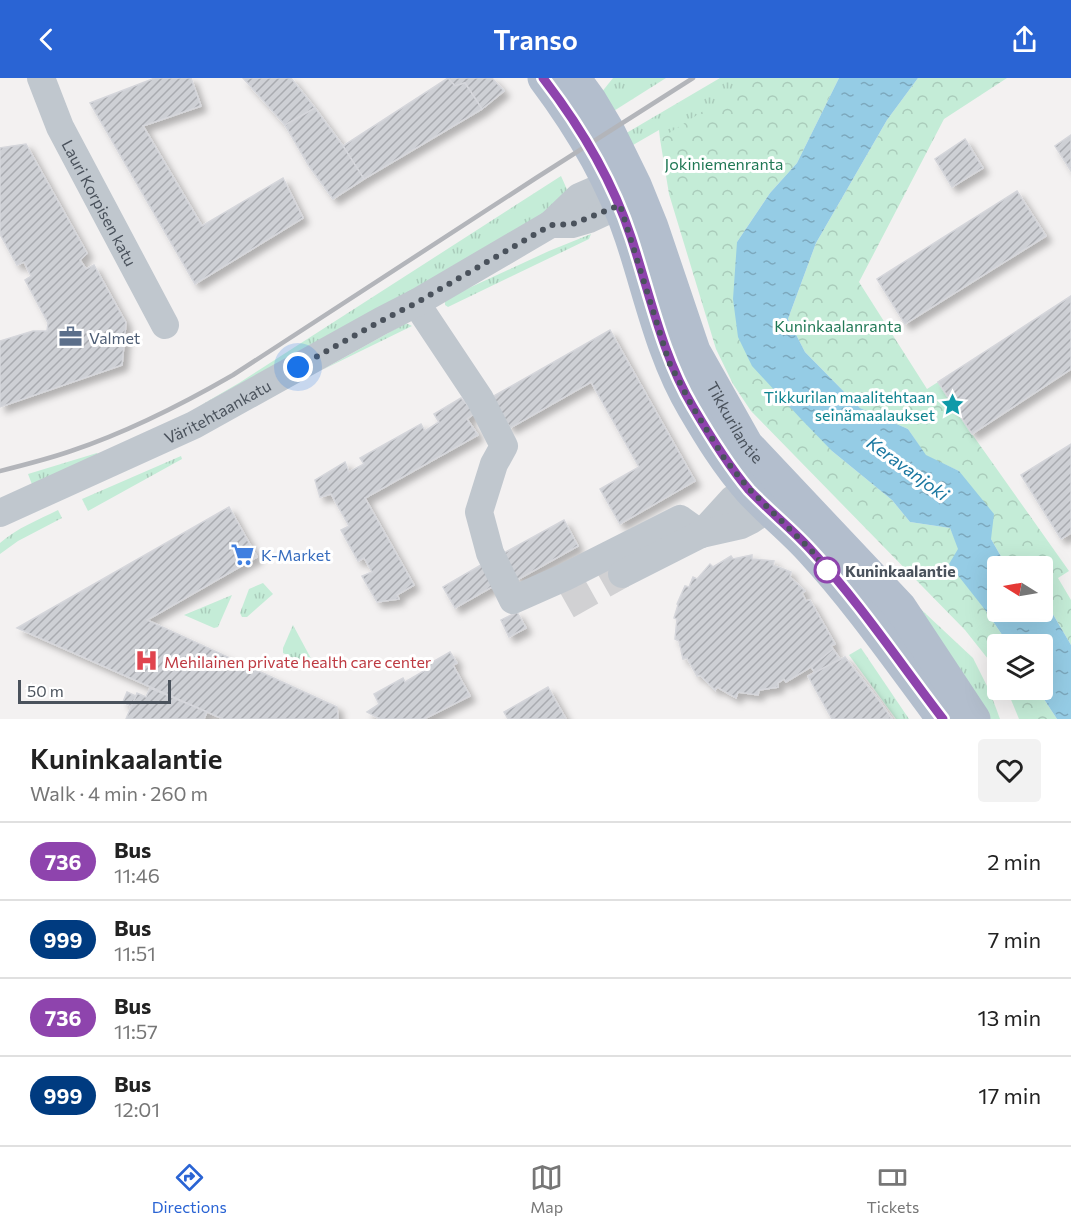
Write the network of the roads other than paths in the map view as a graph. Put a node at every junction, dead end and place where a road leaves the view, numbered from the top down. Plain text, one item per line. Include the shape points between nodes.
1 (41, 78) edge
2 (543, 78) edge
3 (574, 78) edge
4 (621, 191) junction
5 (416, 303) junction
6 (165, 325) dead end
7 (765, 492) junction
8 (0, 513) edge
9 (701, 534) junction
10 (622, 573) tunnel mouth
11 (943, 719) edge
12 (974, 719) edge

1 - 6 street, Lauri Korpisen katu via 60,127
2 - 4 main road, Tikkurilantie
3 - 4 main road, Tikkurilantie via 609,132
4 - 5 street, Väritehtaankatu via 579,198 551,225
4 - 7 main road, Tikkurilantie via 669,362 724,458
5 - 8 street, Väritehtaankatu via 194,425
5 - 9 street via 480,399 504,446 479,512 490,554 513,600 680,519
7 - 9 street via 733,498
7 - 11 main road, Tikkurilantie
7 - 12 main road, Tikkurilantie via 900,607
9 - 10 street

